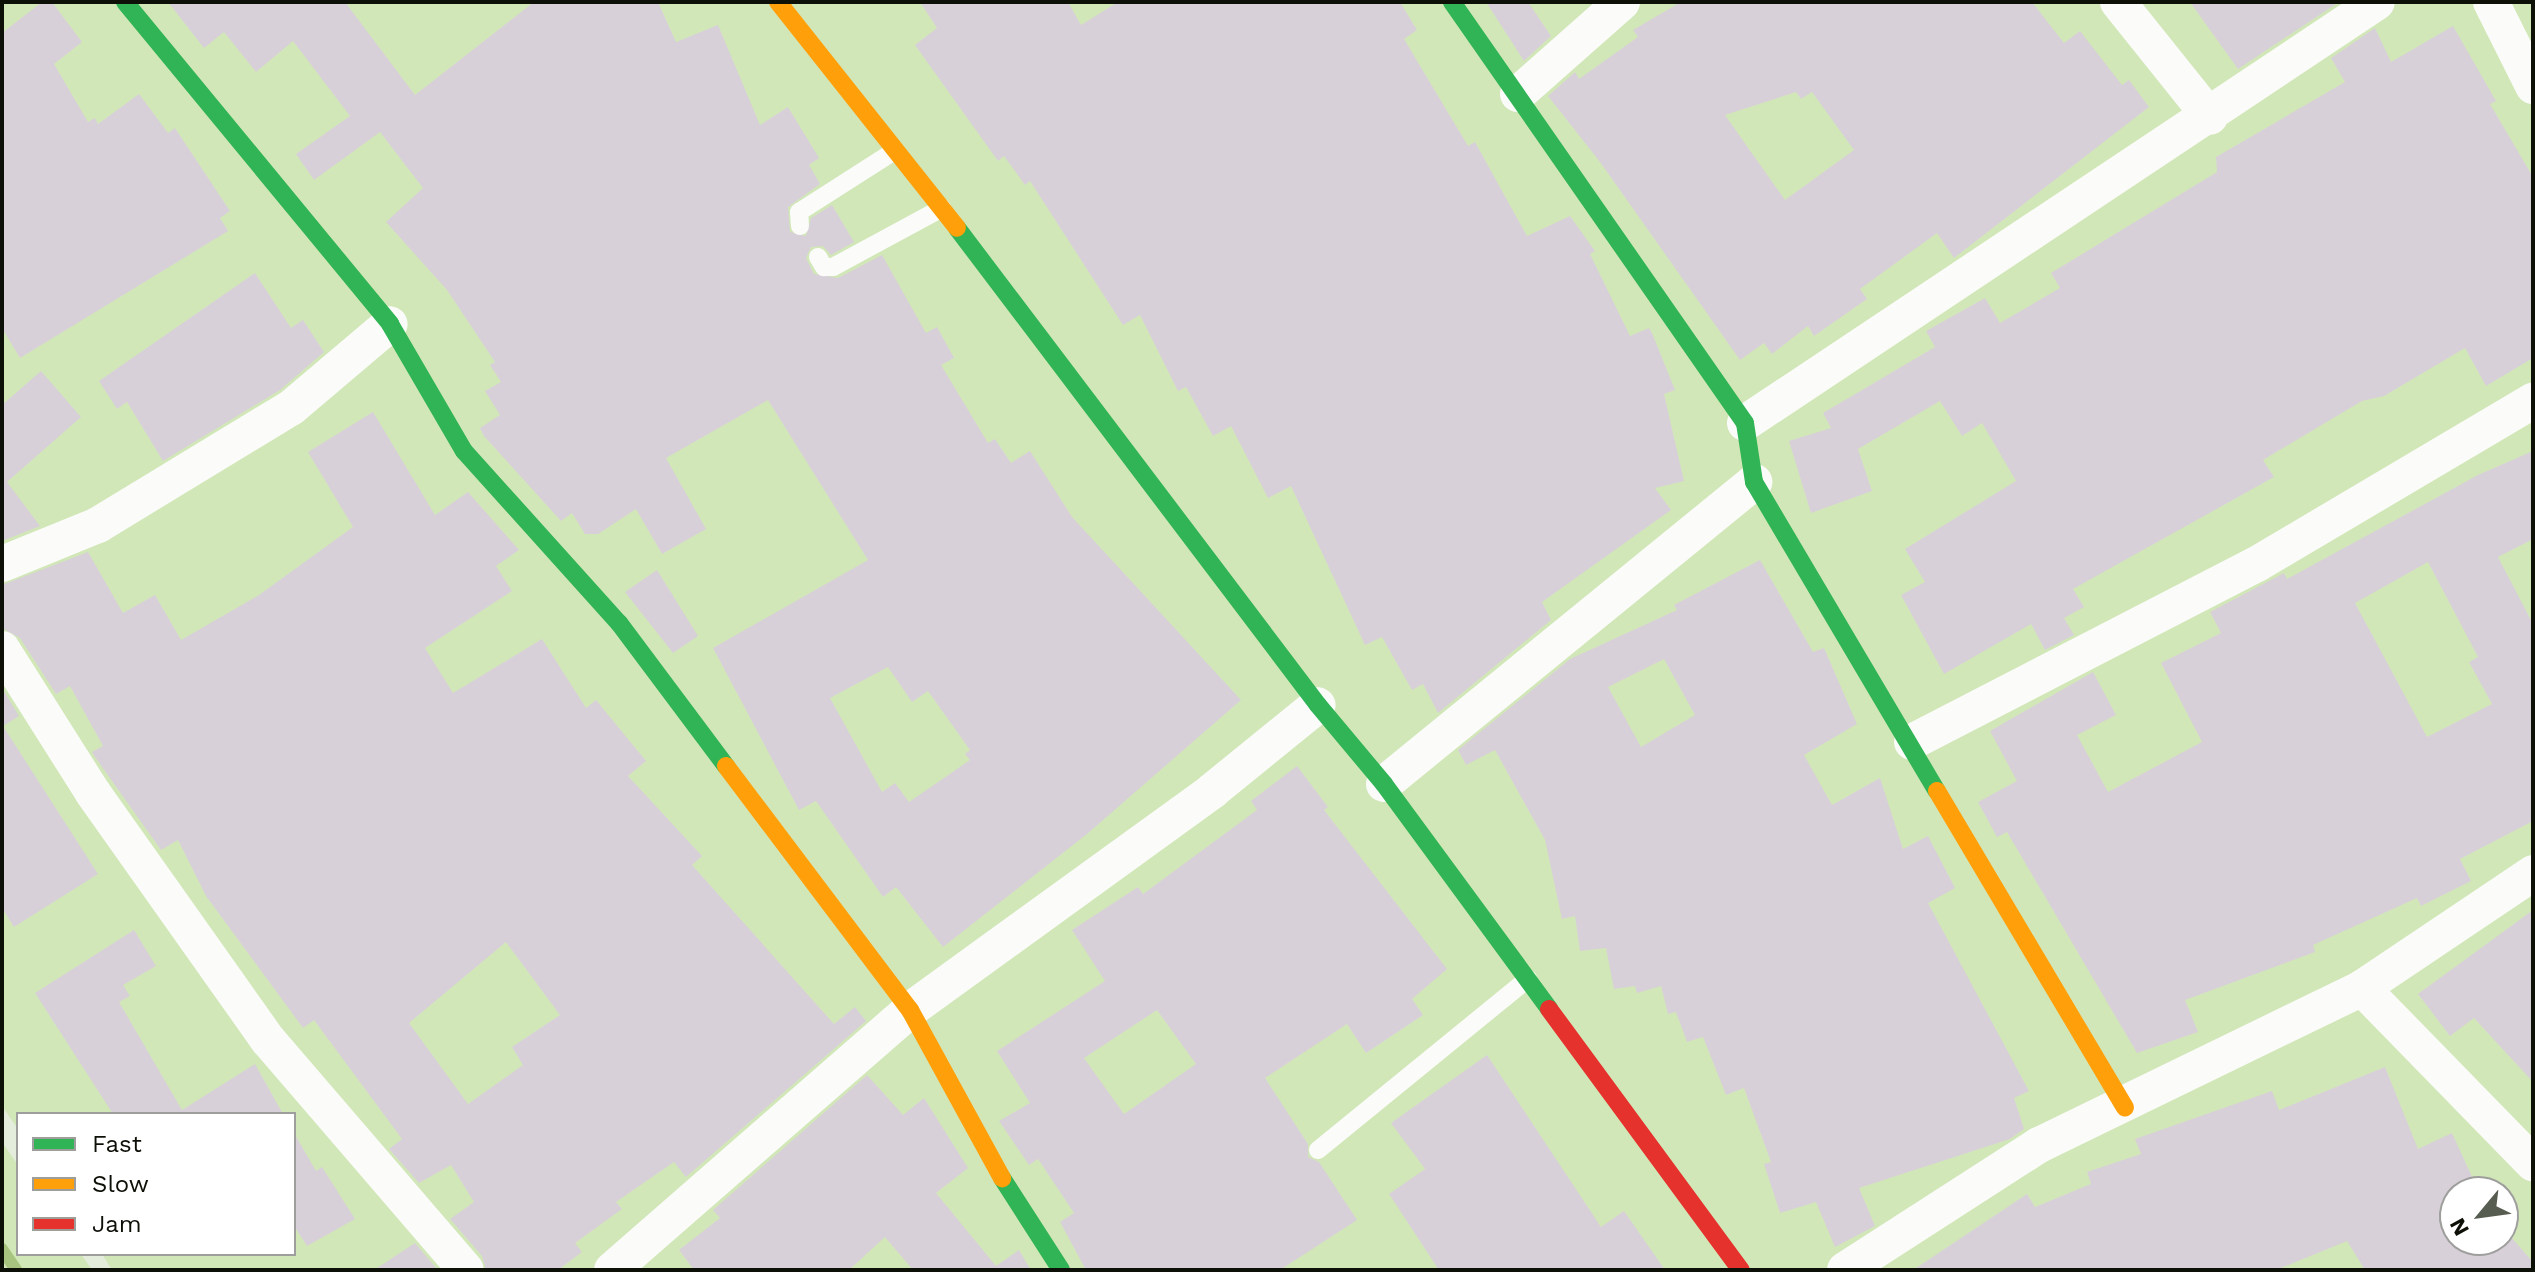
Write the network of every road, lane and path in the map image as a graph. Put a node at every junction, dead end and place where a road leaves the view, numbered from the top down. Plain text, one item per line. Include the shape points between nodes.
1 (125, 2) edge
2 (778, 2) edge
3 (1452, 2) edge
4 (1622, 2) edge
5 (2118, 2) edge
6 (2377, 2) edge
7 (2491, 2) edge
8 (2533, 86) edge
9 (1518, 94) junction
10 (2210, 117) junction
11 (893, 152) junction
12 (942, 208) junction
13 (800, 226) dead end
14 (818, 257) dead end
15 (390, 324) junction
16 (2533, 401) edge
17 (1745, 423) junction
18 (1754, 482) junction
19 (2, 564) edge
20 (2, 649) edge
21 (1318, 705) junction
22 (1912, 742) junction
23 (1384, 784) junction
24 (2533, 873) edge
25 (1528, 979) junction
26 (2362, 988) junction
27 (910, 1010) junction
28 (2125, 1107) junction
29 (1318, 1150) dead end
30 (2533, 1163) edge
31 (466, 1270) edge
32 (612, 1270) edge
33 (1061, 1270) edge
34 (1741, 1270) edge
35 (1845, 1270) edge

1 - 15 street
2 - 11 street
3 - 9 street
4 - 9 street
5 - 10 street
6 - 10 street
7 - 8 street
9 - 17 street
10 - 17 street
11 - 12 street
11 - 13 lane via 799,212
12 - 14 lane via 833,267 824,267
12 - 21 street
15 - 19 street via 267,423 98,525
15 - 27 street via 464,451 619,623
16 - 22 street via 2257,564
17 - 18 street
18 - 22 street
18 - 23 street
20 - 31 street via 93,793 268,1040
21 - 23 street
21 - 27 street via 1212,791
22 - 28 street
23 - 25 street
24 - 26 street
25 - 29 lane
25 - 34 street
26 - 28 street
26 - 30 street
27 - 32 street
27 - 33 street via 1003,1180
28 - 35 street via 2039,1145

